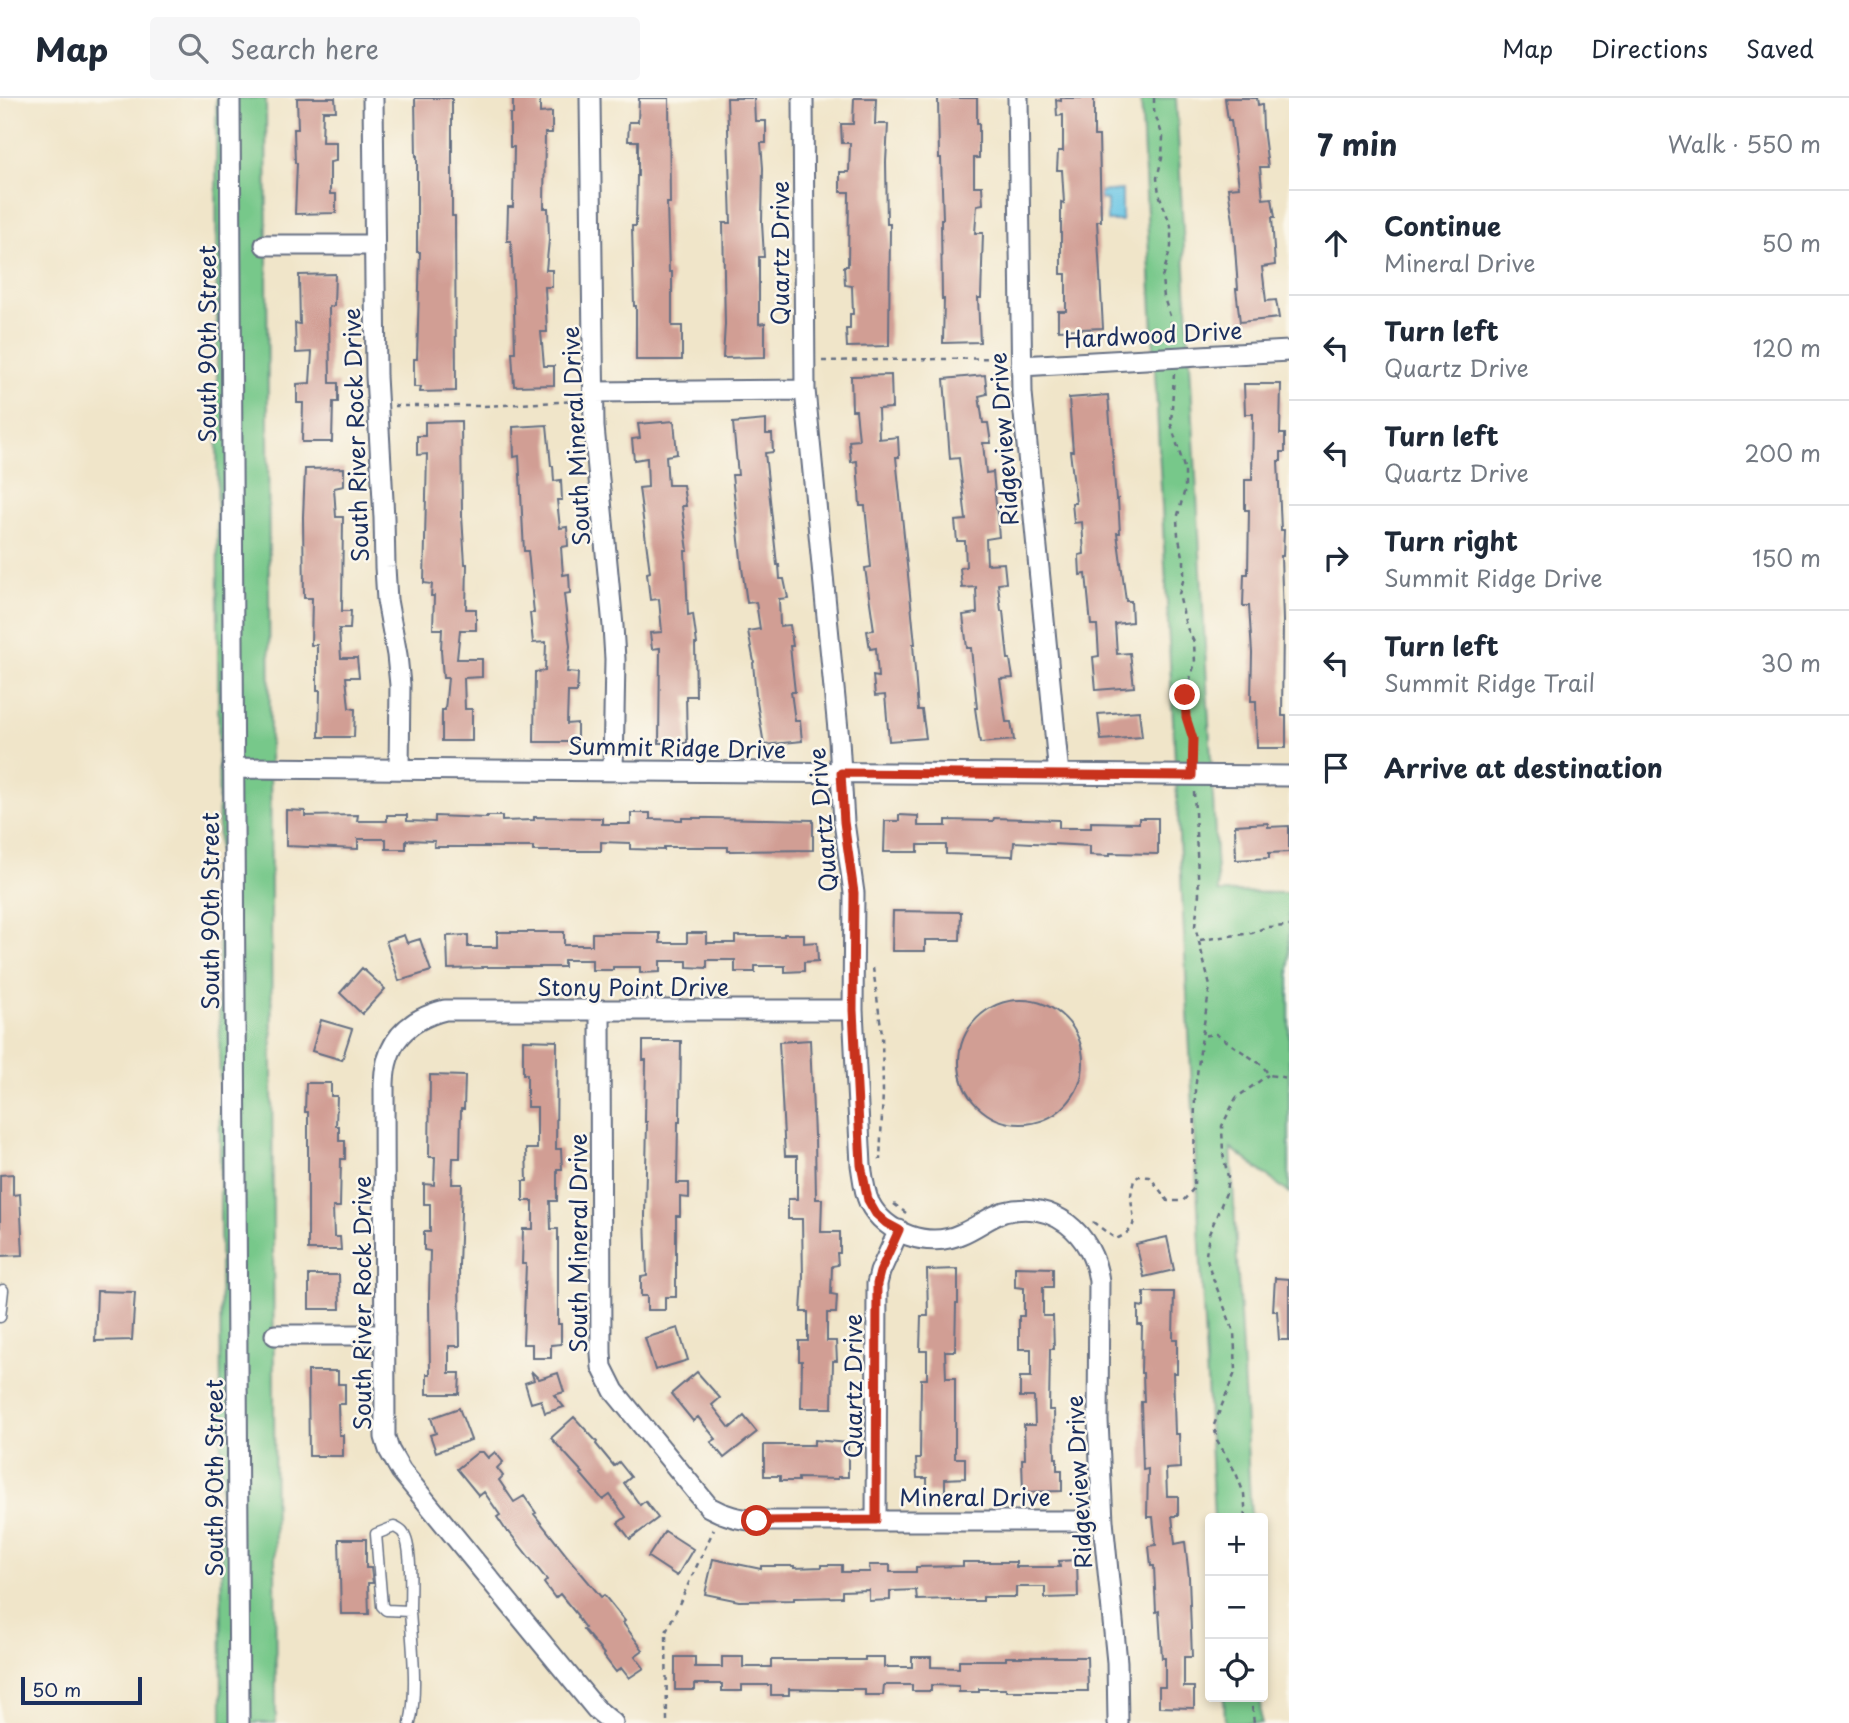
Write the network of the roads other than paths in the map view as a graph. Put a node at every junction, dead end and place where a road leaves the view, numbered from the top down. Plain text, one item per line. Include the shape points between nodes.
1 (230, 98) edge
2 (373, 98) edge
3 (590, 98) edge
4 (803, 98) edge
5 (1018, 98) edge
6 (265, 245) dead end
7 (374, 245) junction
8 (1289, 351) edge
9 (1020, 362) junction
10 (805, 390) junction
11 (594, 396) junction
12 (233, 768) junction
13 (399, 769) junction
14 (613, 771) junction
15 (841, 773) junction
16 (1059, 775) junction
17 (1289, 776) edge
18 (600, 1010) junction
19 (853, 1010) junction
20 (415, 1021) joint
21 (905, 1223) junction
22 (3, 1290) dead end
23 (0, 1317) edge
24 (275, 1335) dead end
25 (385, 1335) junction
26 (719, 1520) joint
27 (876, 1520) junction
28 (1103, 1521) junction
29 (410, 1611) junction
30 (239, 1723) edge
31 (410, 1723) edge
32 (613, 1723) edge
33 (1118, 1723) edge

1 - 12 street, South 90th Street
2 - 7 street, South River Rock Drive
3 - 11 street, South Mineral Drive
4 - 10 street, Quartz Drive
5 - 9 street, Ridgeview Drive
6 - 7 street
7 - 13 street, South River Rock Drive via 387,600 400,685
8 - 9 street, Hardwood Drive
9 - 16 street, Ridgeview Drive
10 - 11 street
10 - 15 street, Quartz Drive
11 - 14 street, South Mineral Drive via 615,659
12 - 13 street, Summit Ridge Drive
12 - 30 street, South 90th Street
13 - 14 street, Summit Ridge Drive
14 - 15 street, Summit Ridge Drive
15 - 16 street, Summit Ridge Drive
15 - 19 street, Quartz Drive via 854,893
16 - 17 street, Summit Ridge Drive
18 - 19 street, Stony Point Drive
18 - 20 street, Stony Point Drive via 445,1010
18 - 26 street, South Mineral Drive via 602,1367 614,1391
19 - 21 street, Quartz Drive via 861,1165 868,1200 886,1223
20 - 25 street, South River Rock Drive via 392,1048 384,1073
21 - 27 street, Quartz Drive via 877,1284
21 - 28 street, Ridgeview Drive via 917,1238 947,1239 1002,1213 1031,1210 1060,1219 1084,1241 1097,1265
22 - 23 lane
24 - 25 street
25 - 32 street, South River Rock Drive via 385,1437 401,1471 596,1709
26 - 27 street, Mineral Drive
27 - 28 street, Mineral Drive
28 - 33 street, Ridgeview Drive via 1117,1662
29 - 29 lane via 408,1543 394,1527 376,1534 382,1606
29 - 31 lane

